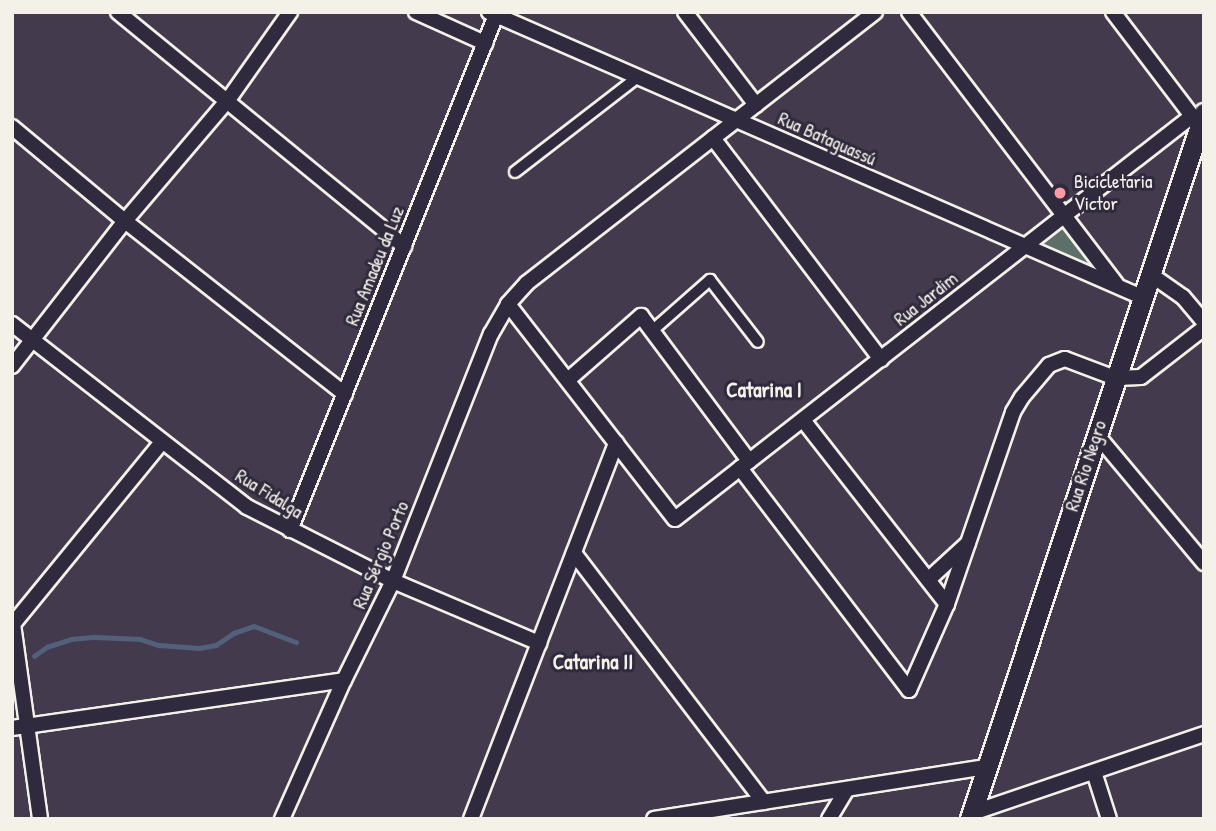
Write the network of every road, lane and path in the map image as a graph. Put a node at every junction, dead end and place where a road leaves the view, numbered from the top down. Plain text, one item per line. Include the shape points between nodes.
1 (118, 12) edge
2 (290, 12) edge
3 (416, 12) edge
4 (685, 12) edge
5 (875, 12) edge
6 (909, 12) edge
7 (1114, 12) edge
8 (493, 14) edge
9 (485, 43) junction
10 (638, 78) junction
11 (228, 100) junction
12 (756, 105) junction
13 (1199, 116) edge
14 (736, 120) junction
15 (12, 127) edge
16 (713, 138) junction
17 (515, 172) dead end
18 (1064, 216) junction
19 (125, 221) junction
20 (404, 246) junction
21 (1025, 246) junction
22 (1150, 274) junction
23 (1118, 287) junction
24 (1142, 297) junction
25 (508, 304) junction
26 (1204, 322) edge
27 (12, 324) edge
28 (1204, 328) edge
29 (653, 330) junction
30 (32, 340) junction
31 (758, 342) dead end
32 (881, 359) junction
33 (12, 366) edge
34 (1115, 378) junction
35 (569, 379) junction
36 (345, 394) junction
37 (803, 420) junction
38 (1097, 435) junction
39 (162, 442) junction
40 (617, 443) junction
41 (745, 465) junction
42 (290, 530) junction
43 (969, 542) junction
44 (574, 553) junction
45 (1204, 562) edge
46 (929, 579) junction
47 (393, 581) junction
48 (947, 604) junction
49 (13, 624) edge
50 (539, 643) junction
51 (344, 680) junction
52 (19, 727) edge
53 (1204, 734) edge
54 (986, 767) junction
55 (1094, 772) junction
56 (847, 789) junction
57 (764, 802) junction
58 (971, 816) edge
59 (40, 819) edge
60 (282, 819) edge
61 (471, 819) edge
62 (654, 819) edge
63 (829, 819) edge
64 (1109, 819) edge

1 - 11 street
2 - 11 street
3 - 9 street
4 - 12 street
5 - 12 street, Rua Sérgio Porto
6 - 18 street
7 - 13 street
8 - 9 street, Rua Amadeu da Luz
8 - 10 street, Rua Bataguassú
9 - 20 street, Rua Amadeu da Luz
10 - 14 street, Rua Bataguassú
10 - 17 street
11 - 19 street
11 - 20 street
12 - 14 street, Rua Sérgio Porto
13 - 18 street, Rua Jardim
13 - 22 main road, Rua Rio Negro
14 - 16 street, Rua Sérgio Porto
14 - 21 street, Rua Bataguassú
15 - 19 street
16 - 25 street, Rua Sérgio Porto via 527,283
16 - 32 street
18 - 21 street, Rua Jardim
18 - 23 street
19 - 30 street
19 - 36 street
20 - 36 street, Rua Amadeu da Luz
21 - 23 street, Rua Bataguassú
21 - 32 street, Rua Jardim
22 - 24 main road, Rua Rio Negro
22 - 26 street via 1182,296
23 - 24 street, Rua Bataguassú
24 - 34 main road, Rua Rio Negro
25 - 35 street
25 - 47 street, Rua Sérgio Porto via 491,334
27 - 30 street, Rua Fidalga
28 - 34 street via 1142,377
29 - 31 street via 710,280
29 - 35 street via 641,316
29 - 41 street
30 - 33 street
30 - 39 street, Rua Fidalga
32 - 37 street, Rua Jardim
34 - 38 main road, Rua Rio Negro
34 - 43 street via 1065,359 1049,365 1013,412
35 - 40 street
36 - 42 street, Rua Amadeu da Luz
37 - 41 street, Rua Jardim
37 - 46 street
38 - 45 street
38 - 54 main road, Rua Rio Negro
39 - 42 street, Rua Fidalga via 247,506
39 - 49 street
40 - 41 street, Rua Jardim via 675,519
40 - 44 street
41 - 48 street via 909,690
42 - 47 street, Rua Fidalga
43 - 46 street
43 - 48 street
44 - 50 street
44 - 57 street
46 - 48 street
47 - 50 street, Rua Fidalga
47 - 51 street, Rua Sérgio Porto
49 - 52 street
50 - 61 street
51 - 52 street
51 - 60 street, Rua Sérgio Porto
52 - 59 street
53 - 55 street
54 - 56 street
54 - 58 main road, Rua Rio Negro
55 - 58 street
55 - 64 street
56 - 57 street
56 - 63 street
57 - 62 street

